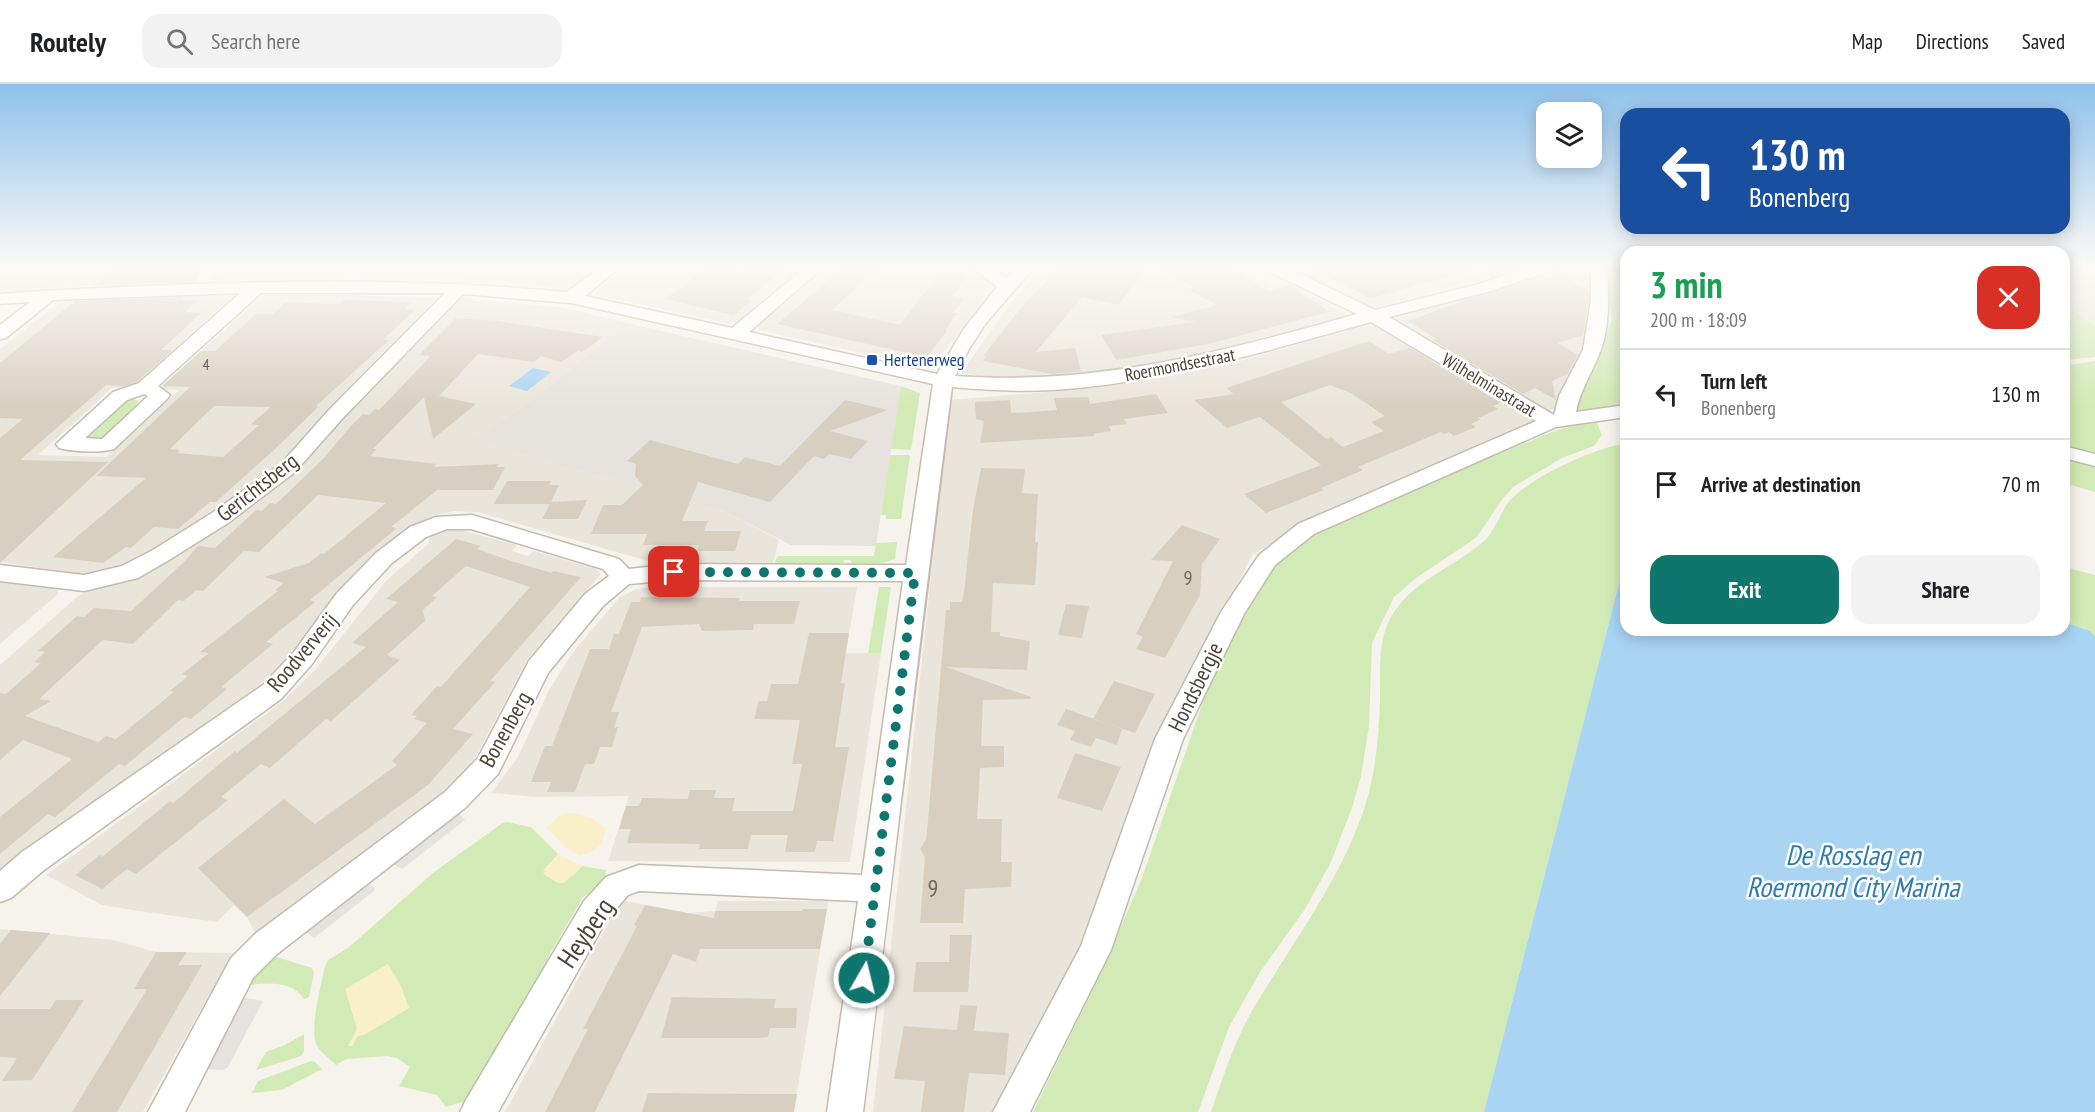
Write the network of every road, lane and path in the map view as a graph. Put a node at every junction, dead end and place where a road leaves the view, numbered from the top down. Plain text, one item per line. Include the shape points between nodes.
1 (26, 313) edge
2 (229, 313) edge
3 (435, 313) edge
4 (640, 313) edge
5 (761, 313) edge
6 (984, 313) edge
7 (1365, 313) edge
8 (1383, 313) edge
9 (1598, 313) edge
10 (1371, 316) junction
11 (0, 334) edge
12 (736, 334) junction
13 (943, 381) junction
14 (147, 387) junction
15 (1620, 412) edge
16 (1558, 420) junction
17 (2070, 454) edge
18 (2095, 460) edge
19 (0, 573) edge
20 (915, 573) junction
21 (623, 577) junction
22 (0, 889) edge
23 (877, 889) junction
24 (166, 1112) edge
25 (478, 1112) edge
26 (845, 1112) edge
27 (1011, 1112) edge

1 - 11 street
2 - 14 street
3 - 19 street, Gerichtsberg via 288,468 161,555 129,572 84,583
4 - 12 street, Roermondsestraat
5 - 12 street
6 - 13 street
7 - 10 street, Wilhelminastraat
8 - 10 street, Roermondsestraat
9 - 16 street via 1592,350
10 - 13 street, Roermondsestraat via 1243,353 1119,377 1044,385 983,386
10 - 16 street, Wilhelminastraat
12 - 13 street, Roermondsestraat
13 - 20 street
14 - 14 street via 160,395 107,445 66,444 120,396
15 - 16 street, Hondsbergje
16 - 27 street, Hondsbergje via 1306,529 1267,560 1233,612 1169,739 1095,950
17 - 18 street
20 - 21 street via 674,572
20 - 23 street
21 - 22 street, Roodververij via 611,564 472,522 444,522 418,532 384,558 345,599 303,658 272,692 33,861
21 - 24 street, Bonenberg via 594,600 538,668 488,766 455,800 266,944 242,968
23 - 25 street, Heyberg via 639,878 617,886 595,911
23 - 26 street

